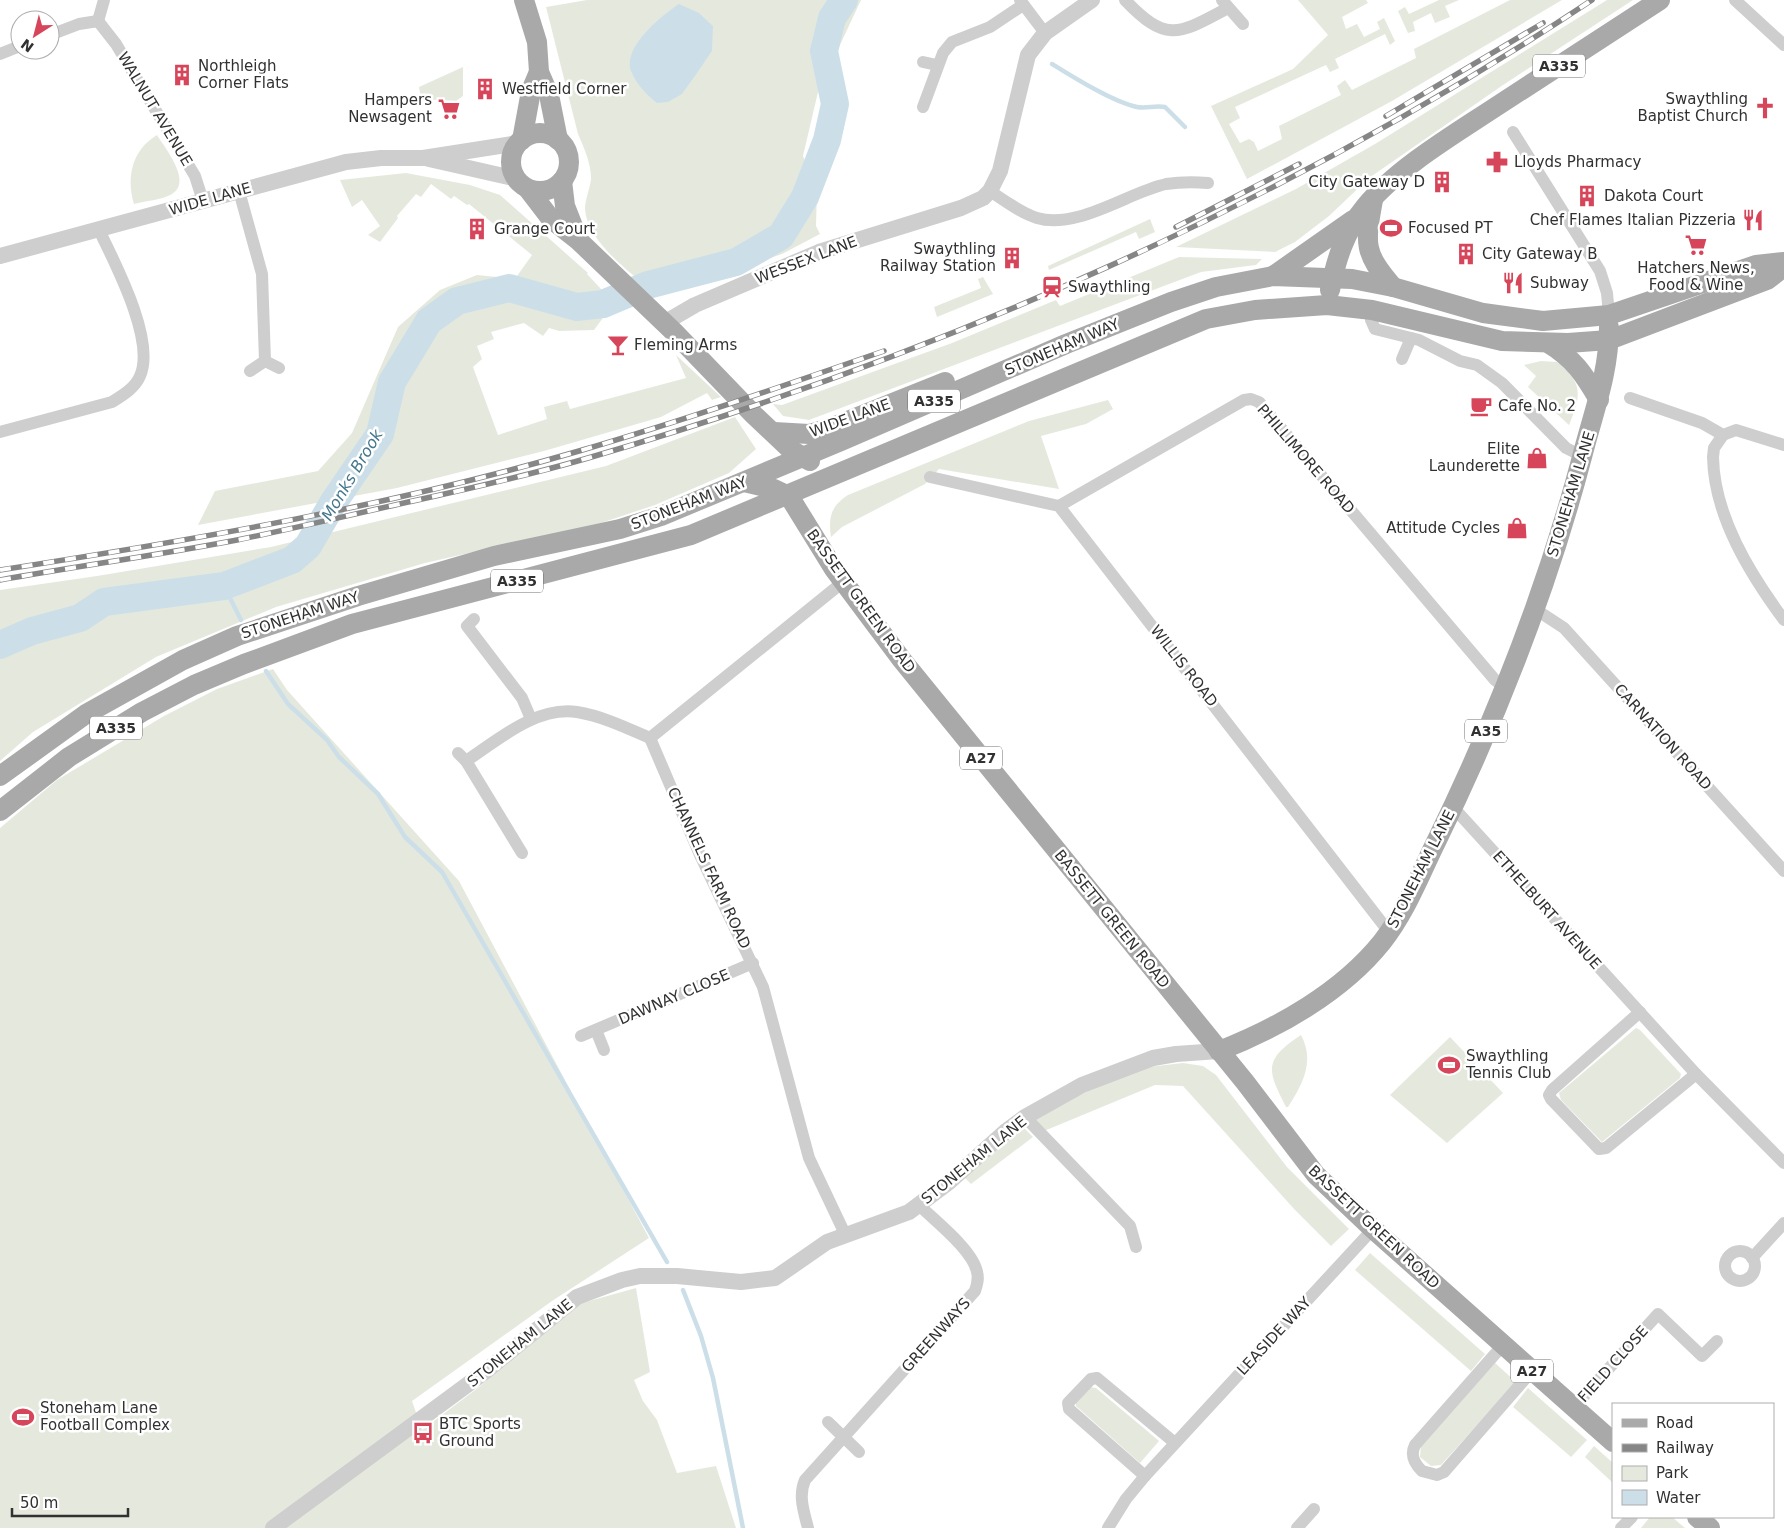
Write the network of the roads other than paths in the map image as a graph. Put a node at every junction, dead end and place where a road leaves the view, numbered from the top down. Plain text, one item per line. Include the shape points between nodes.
1 (104, 0) edge
2 (524, 0) edge
3 (1092, 0) edge
4 (1125, 0) edge
5 (1660, 0) edge
6 (1735, 0) edge
7 (1021, 2) edge
8 (1225, 4) edge
9 (98, 22) junction
10 (1243, 24) dead end
11 (60, 31) edge
12 (1045, 33) junction
13 (1784, 45) edge
14 (923, 62) dead end
15 (937, 65) junction
16 (539, 72) junction
17 (923, 107) dead end
18 (1513, 132) dead end
19 (558, 140) junction
20 (520, 141) junction
21 (423, 158) junction
22 (562, 181) junction
23 (1208, 183) dead end
24 (523, 184) junction
25 (239, 191) junction
26 (990, 192) junction
27 (1373, 198) junction
28 (203, 201) junction
29 (1357, 218) junction
30 (99, 230) junction
31 (579, 241) junction
32 (0, 256) edge
33 (1784, 262) edge
34 (1784, 267) edge
35 (1273, 276) junction
36 (1333, 277) junction
37 (1393, 287) junction
38 (1327, 305) junction
39 (1608, 315) junction
40 (1374, 319) junction
41 (664, 323) junction
42 (1411, 338) junction
43 (1608, 340) junction
44 (1548, 343) junction
45 (1066, 344) junction
46 (1402, 359) dead end
47 (265, 362) junction
48 (279, 368) dead end
49 (250, 371) dead end
50 (1630, 398) dead end
51 (1599, 400) junction
52 (0, 432) edge
53 (774, 432) junction
54 (1723, 435) junction
55 (1784, 445) edge
56 (1582, 456) junction
57 (801, 457) junction
58 (846, 468) junction
59 (930, 477) dead end
60 (744, 482) junction
61 (789, 496) junction
62 (1059, 506) junction
63 (843, 582) junction
64 (1536, 609) junction
65 (474, 619) dead end
66 (1784, 620) edge
67 (1504, 687) junction
68 (531, 719) junction
69 (650, 738) junction
70 (0, 776) edge
71 (1453, 807) junction
72 (0, 811) edge
73 (522, 853) dead end
74 (1784, 871) edge
75 (1389, 932) junction
76 (753, 964) junction
77 (1640, 1012) junction
78 (596, 1030) junction
79 (581, 1036) dead end
80 (604, 1050) dead end
81 (1219, 1051) junction
82 (1696, 1074) junction
83 (1025, 1117) junction
84 (1784, 1163) edge
85 (919, 1205) junction
86 (1784, 1223) edge
87 (1373, 1229) junction
88 (845, 1234) junction
89 (1136, 1247) dead end
90 (1752, 1258) dead end
91 (1716, 1341) dead end
92 (1503, 1345) junction
93 (1532, 1371) junction
94 (1574, 1408) junction
95 (828, 1422) dead end
96 (844, 1436) junction
97 (1612, 1441) edge
98 (1175, 1443) junction
99 (859, 1452) dead end
100 (1145, 1476) junction
101 (1314, 1508) dead end
102 (1631, 1518) edge
103 (1698, 1518) edge
104 (273, 1528) edge
105 (808, 1528) edge
106 (1108, 1528) edge
107 (1297, 1528) edge
108 (1621, 1528) edge
109 (1710, 1528) edge

1 - 9 street
2 - 16 main road via 537,42
3 - 12 street
4 - 8 street via 1149,23 1177,31 1190,28
5 - 27 main road, A335 via 1457,132
6 - 13 street
7 - 12 street
7 - 15 street via 990,27 952,42
8 - 10 street
9 - 11 street via 79,24
9 - 28 street, WALNUT AVENUE via 116,44 195,176
12 - 26 street via 1025,63 1000,171
14 - 15 street
15 - 17 street
16 - 19 main road via 549,95
16 - 20 main road via 531,91
18 - 39 street via 1600,271 1607,293
19 - 20 main road via 540,133
19 - 22 main road via 568,155 567,173
20 - 21 street, WIDE LANE
20 - 24 main road via 511,161 512,171
21 - 24 street, WIDE LANE
21 - 25 street, WIDE LANE via 346,162
22 - 24 main road via 549,190
22 - 31 main road, WIDE LANE via 565,206
23 - 26 street via 1165,184 1106,208 1062,219 1039,218
24 - 31 main road, WIDE LANE via 551,218
25 - 28 street, WIDE LANE
25 - 47 street via 262,274
26 - 41 street, WESSEX LANE via 961,208 819,252 695,305
27 - 29 main road, A335
27 - 37 main road via 1367,245 1375,264
28 - 30 street, WIDE LANE
29 - 35 main road
29 - 36 main road, A335 via 1341,248
30 - 32 street, WIDE LANE
30 - 52 street via 124,279 140,334 145,353 140,376 128,392 112,402
31 - 41 main road, WIDE LANE
33 - 39 main road via 1756,266
34 - 43 main road via 1767,280
35 - 36 main road, STONEHAM WAY / A335
35 - 45 main road, STONEHAM WAY / A335 via 1197,292
36 - 37 main road, A335
36 - 38 main road, A335
37 - 39 main road, A335 via 1508,318 1543,321
38 - 40 main road, A335
38 - 58 main road, STONEHAM WAY / A335 via 1255,310 1206,319
39 - 43 main road, A35
40 - 42 street
40 - 44 main road, A335 via 1502,341
41 - 53 main road, WIDE LANE
42 - 46 street
42 - 56 street via 1477,366 1502,383 1566,448
43 - 44 main road, A335
43 - 51 main road, STONEHAM LANE / A35 via 1606,372
44 - 51 main road via 1568,356 1581,370
45 - 53 main road, WIDE LANE via 1020,353 830,428 809,434
45 - 57 main road, STONEHAM WAY / A335
47 - 48 street
47 - 49 street
50 - 54 street via 1702,423
51 - 56 main road, STONEHAM LANE / A35
53 - 57 main road, WIDE LANE
54 - 55 street via 1736,430
54 - 66 street via 1714,448 1713,457 1722,509 1744,560
56 - 64 main road, STONEHAM LANE / A35
57 - 58 main road, WIDE LANE
57 - 60 main road, STONEHAM WAY / A335
58 - 61 main road, STONEHAM WAY / A335
59 - 62 street
60 - 61 main road
60 - 70 main road, STONEHAM WAY / A335 via 620,529 494,556 237,636 183,660 86,714
61 - 63 main road, BASSETT GREEN ROAD / A27
61 - 72 main road, STONEHAM WAY / A335 via 691,535 352,624 244,664 142,712 69,757
62 - 67 street, PHILLIMORE ROAD via 1244,400 1259,402
62 - 75 street, WILLIS ROAD
63 - 69 street
63 - 81 main road, BASSETT GREEN ROAD / A27
64 - 67 main road, STONEHAM LANE / A35
64 - 74 street, CARNATION ROAD via 1564,628
65 - 68 street via 467,626 522,698
67 - 71 main road, STONEHAM LANE / A35
68 - 69 street via 550,713 576,712
68 - 73 street via 462,757
69 - 76 street, CHANNELS FARM ROAD via 700,855
71 - 75 main road, STONEHAM LANE / A35
71 - 77 street, ETHELBURT AVENUE
75 - 81 main road, STONEHAM LANE / A35 via 1363,962 1305,1008 1250,1039
76 - 78 street, DAWNAY CLOSE
76 - 88 street, CHANNELS FARM ROAD via 763,987 808,1158
77 - 82 street, ETHELBURT AVENUE
77 - 82 street via 1552,1090 1550,1099 1599,1149 1606,1148
78 - 79 street, DAWNAY CLOSE
78 - 80 street
81 - 83 street, STONEHAM LANE via 1153,1058 1082,1085
81 - 87 main road, BASSETT GREEN ROAD / A27 via 1307,1164
82 - 84 street, ETHELBURT AVENUE
83 - 85 street, STONEHAM LANE
83 - 89 street via 1130,1226
85 - 88 street, STONEHAM LANE via 893,1219
85 - 96 street, GREENWAYS via 968,1253 978,1281 975,1291
86 - 90 street
87 - 92 main road, BASSETT GREEN ROAD / A27
87 - 98 street, LEASIDE WAY
88 - 104 street, STONEHAM LANE via 827,1242 783,1274 760,1282 640,1276 578,1297 486,1371
91 - 94 street, FIELD CLOSE via 1702,1356 1658,1314
92 - 93 main road, BASSETT GREEN ROAD / A27
92 - 93 street via 1415,1444 1413,1458 1422,1471 1438,1475 1444,1472
93 - 94 main road, BASSETT GREEN ROAD / A27
94 - 97 main road, BASSETT GREEN ROAD / A27
95 - 96 street
96 - 99 street
96 - 105 street, GREENWAYS via 804,1480 801,1498
98 - 100 street, LEASIDE WAY
98 - 100 street via 1097,1378 1090,1379 1068,1403 1068,1410
100 - 106 street, LEASIDE WAY
101 - 107 street
102 - 108 street
103 - 109 main road

